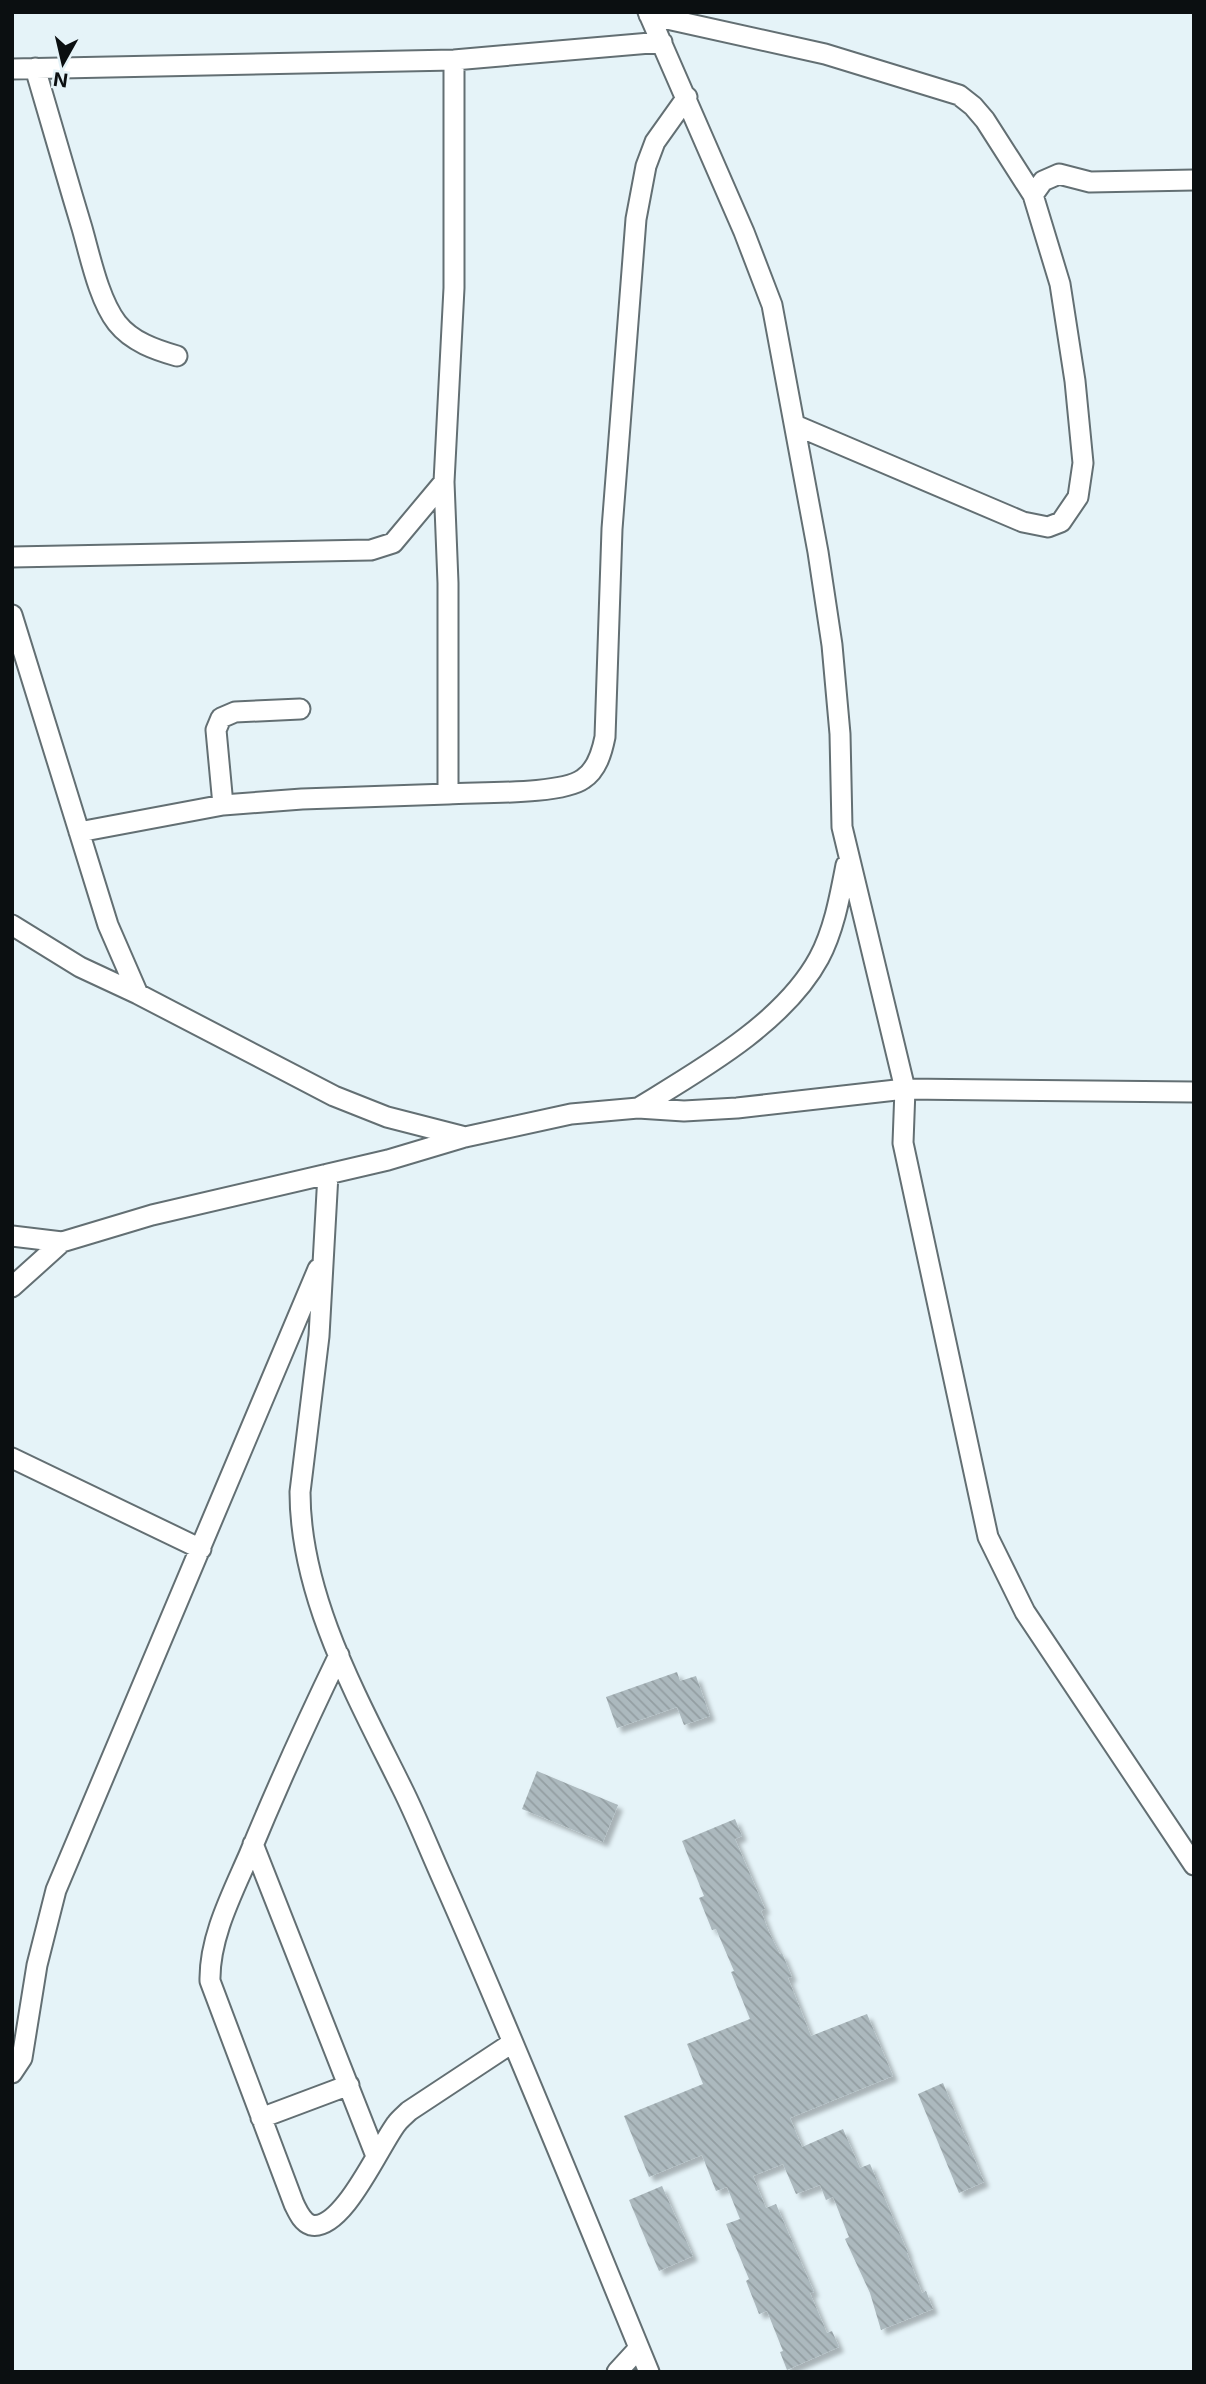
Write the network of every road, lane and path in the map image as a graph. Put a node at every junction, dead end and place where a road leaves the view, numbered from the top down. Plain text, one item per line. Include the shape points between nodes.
1 (649, 14) edge
2 (662, 42) junction
3 (454, 60) junction
4 (35, 68) junction
5 (12, 69) edge
6 (687, 97) junction
7 (1194, 180) edge
8 (1033, 195) junction
9 (177, 356) dead end
10 (795, 425) junction
11 (444, 482) junction
12 (12, 557) edge
13 (12, 615) edge
14 (300, 709) dead end
15 (448, 794) junction
16 (223, 805) junction
17 (79, 832) junction
18 (848, 858) junction
19 (12, 925) edge
20 (138, 994) junction
21 (905, 1089) junction
22 (1194, 1092) edge
23 (638, 1108) junction
24 (465, 1138) junction
25 (328, 1174) junction
26 (12, 1236) edge
27 (62, 1242) junction
28 (324, 1257) junction
29 (12, 1287) edge
30 (12, 1458) edge
31 (201, 1549) junction
32 (339, 1655) junction
33 (253, 1844) junction
34 (1194, 1865) edge
35 (512, 2043) junction
36 (12, 2073) edge
37 (349, 2085) junction
38 (261, 2118) junction
39 (376, 2156) junction
40 (639, 2348) junction
41 (617, 2372) edge
42 (649, 2372) edge

1 - 2 street
1 - 8 street via 825,54 959,95 985,120
2 - 3 street
2 - 6 street
3 - 4 street
3 - 11 street via 454,288
4 - 5 street
4 - 9 street via 107,304 117,323 132,337
6 - 10 street via 768,294
6 - 15 street via 655,142 636,219 612,529 602,753 585,779 573,785
7 - 8 street via 1090,181 1059,174 1043,181
8 - 10 street via 1060,284 1083,463 1078,497 1060,522 1048,527 1023,522
10 - 18 street via 832,645 842,827
11 - 12 street via 393,543 371,551
11 - 15 street via 449,596
13 - 17 street
14 - 16 street via 235,712 221,718 216,730
15 - 16 street
16 - 17 street
17 - 20 street via 107,925
18 - 21 street
18 - 23 street via 838,907 820,957 795,995 704,1068
19 - 20 street via 80,967
20 - 24 street via 334,1096 387,1117
21 - 22 street
21 - 23 street via 737,1108
21 - 34 street via 903,1143 988,1536 1025,1612
23 - 24 street via 571,1114
24 - 25 street
25 - 27 street via 152,1215
25 - 28 street
26 - 27 street
27 - 29 street
28 - 31 street
28 - 32 street via 300,1518 305,1553
30 - 31 street
31 - 36 street via 56,1890 37,1965 22,2058
32 - 33 street
32 - 35 street
33 - 37 street
33 - 38 street via 209,1965 210,1981
35 - 39 street via 409,2111
35 - 40 street
37 - 38 street
37 - 39 street
38 - 39 street via 294,2204 300,2216 314,2225 329,2221 344,2207
40 - 41 street
40 - 42 street

